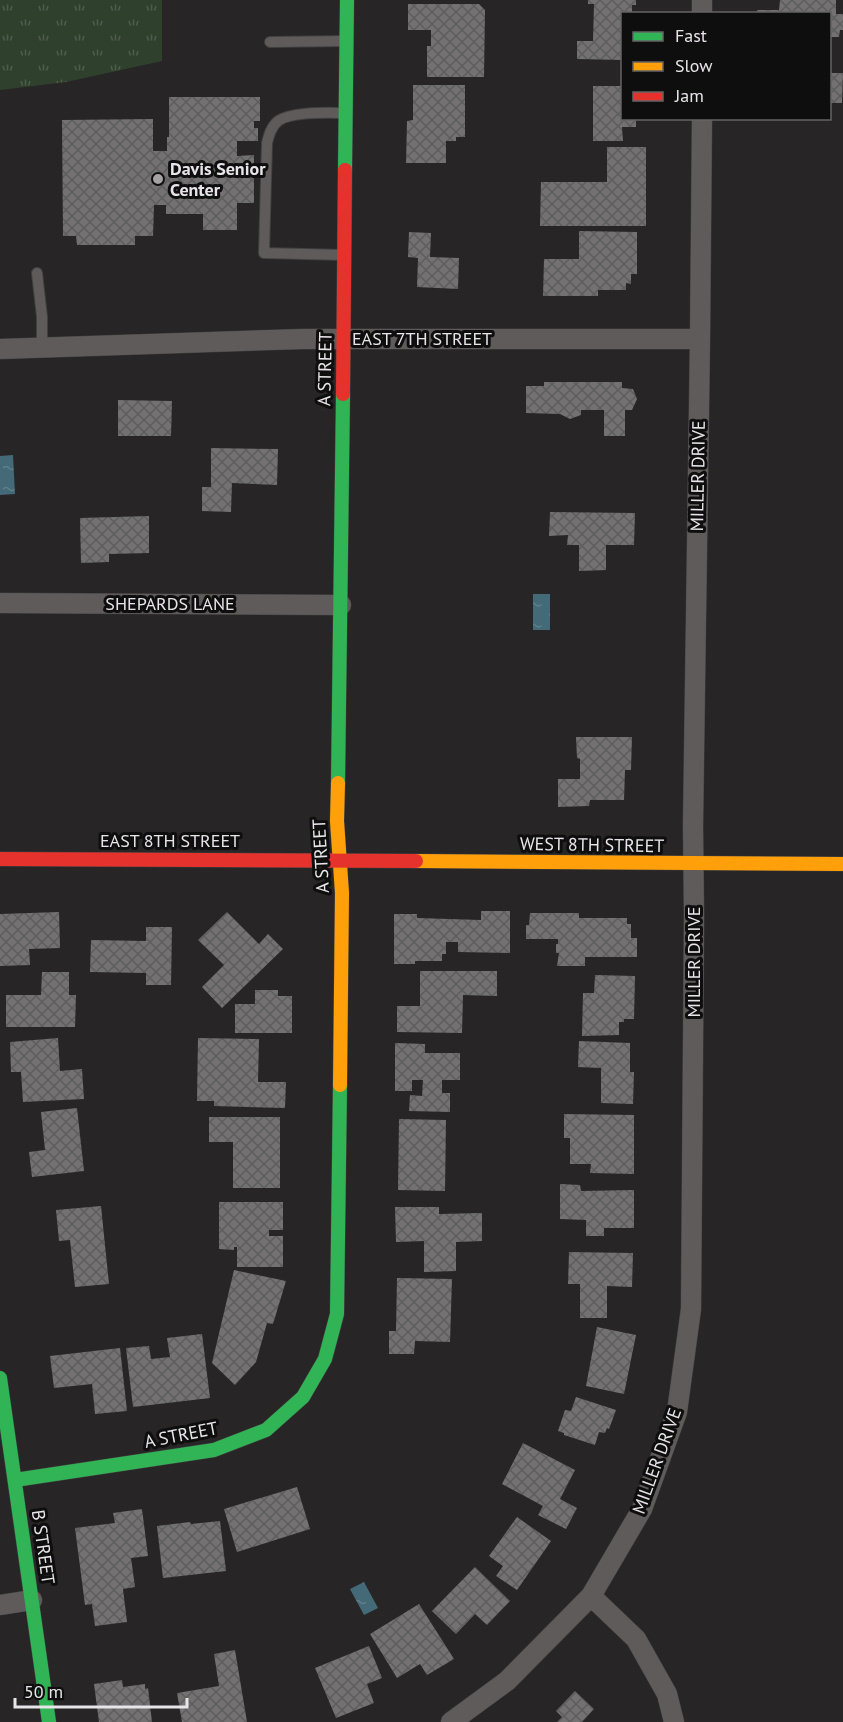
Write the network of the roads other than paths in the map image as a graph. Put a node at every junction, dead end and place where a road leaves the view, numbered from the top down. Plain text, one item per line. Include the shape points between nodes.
1 (347, 0) edge
2 (346, 41) junction
3 (270, 42) dead end
4 (346, 113) junction
5 (702, 120) edge
6 (345, 255) junction
7 (37, 273) dead end
8 (344, 339) junction
9 (700, 339) junction
10 (42, 348) junction
11 (0, 350) edge
12 (0, 603) edge
13 (341, 605) junction
14 (0, 859) edge
15 (340, 860) junction
16 (693, 864) junction
17 (843, 864) edge
18 (0, 1378) edge
19 (15, 1480) junction
20 (591, 1596) junction
21 (32, 1600) junction
22 (0, 1605) edge
23 (49, 1722) edge
24 (451, 1722) edge
25 (674, 1722) edge

1 - 2 street, A STREET
2 - 3 lane
2 - 4 street, A STREET
4 - 6 street, A STREET
4 - 6 lane via 304,113 279,120 270,132 264,253
5 - 9 street, MILLER DRIVE
6 - 8 street, A STREET
7 - 10 lane
8 - 9 street, EAST 7TH STREET
8 - 10 street, EAST 7TH STREET
8 - 13 street, A STREET
9 - 16 street, MILLER DRIVE
10 - 11 street, EAST 7TH STREET
12 - 13 street, SHEPARDS LANE
13 - 15 street, A STREET via 337,821
14 - 15 street, EAST 8TH STREET
15 - 16 street, WEST 8TH STREET
15 - 19 street, A STREET via 337,1314 325,1359 303,1397 266,1430 214,1450
16 - 17 street, WEST 8TH STREET
16 - 20 street, MILLER DRIVE via 692,1297 677,1412 642,1509
18 - 19 street, B STREET
19 - 21 street, B STREET
20 - 24 street, MILLER DRIVE via 507,1681
20 - 25 street via 636,1639 667,1694
21 - 22 street
21 - 23 street, B STREET

